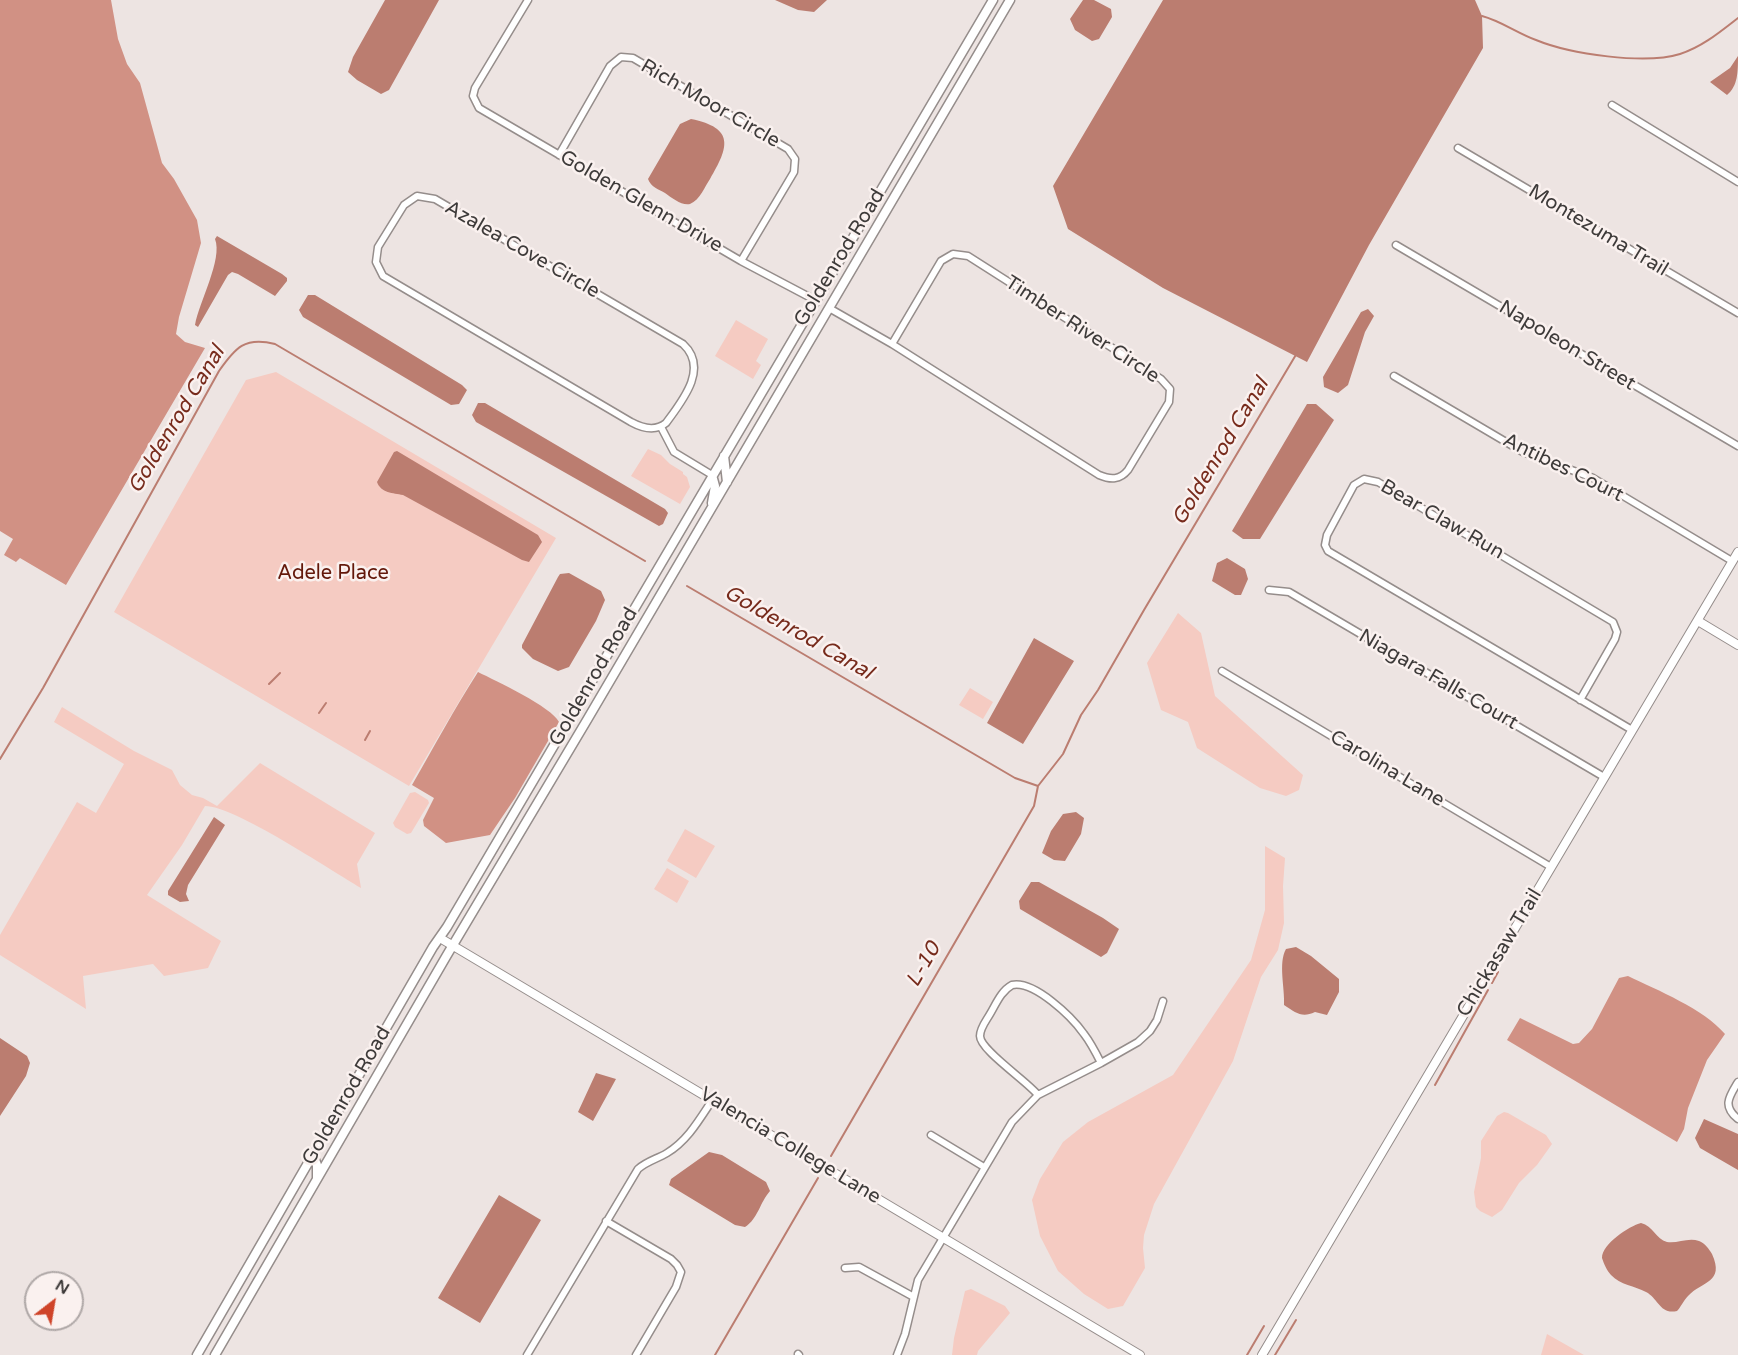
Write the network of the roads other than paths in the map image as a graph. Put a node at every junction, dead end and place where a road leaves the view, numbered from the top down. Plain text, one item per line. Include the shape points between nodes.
1 (528, 0) edge
2 (993, 0) edge
3 (1010, 0) edge
4 (1612, 105) dead end
5 (1458, 148) dead end
6 (559, 155) junction
7 (1738, 182) edge
8 (1396, 245) dead end
9 (741, 261) junction
10 (815, 300) junction
11 (829, 308) junction
12 (1738, 314) edge
13 (892, 344) junction
14 (1394, 376) dead end
15 (661, 427) junction
16 (1738, 446) edge
17 (723, 456) junction
18 (712, 475) junction
19 (727, 482) junction
20 (712, 507) junction
21 (1738, 552) edge
22 (1732, 561) junction
23 (1269, 590) dead end
24 (1698, 621) junction
25 (1738, 645) edge
26 (1222, 671) dead end
27 (583, 697) junction
28 (1580, 700) junction
29 (587, 720) junction
30 (1632, 730) junction
31 (1604, 777) junction
32 (1551, 867) junction
33 (440, 938) junction
34 (453, 945) junction
35 (1163, 1001) dead end
36 (1101, 1063) junction
37 (1738, 1082) edge
38 (1038, 1095) junction
39 (713, 1099) junction
40 (1738, 1119) edge
41 (931, 1135) dead end
42 (313, 1155) junction
43 (984, 1167) junction
44 (316, 1182) junction
45 (606, 1221) junction
46 (943, 1238) junction
47 (845, 1268) dead end
48 (912, 1296) junction
49 (197, 1355) edge
50 (215, 1355) edge
51 (527, 1355) edge
52 (636, 1355) edge
53 (897, 1355) edge
54 (1140, 1355) edge
55 (1262, 1355) edge

1 - 6 street, Golden Glenn Drive via 473,96 479,108
2 - 10 main road, Goldenrod Road
3 - 11 main road, Goldenrod Road
4 - 7 street
5 - 12 street, Montezuma Trail
6 - 9 street, Golden Glenn Drive
6 - 9 street, Rich Moor Circle via 610,66 621,57 633,58 788,149 795,159 794,172
8 - 16 street, Napoleon Street
9 - 10 street, Golden Glenn Drive
10 - 17 main road, Goldenrod Road
11 - 13 street, Timber River Circle
11 - 19 main road, Goldenrod Road
13 - 13 street, Timber River Circle via 1111,480 1128,470 1169,402 1170,389 1161,379 968,256 953,254 941,261
14 - 22 street, Antibes Court via 1523,452 1593,478
15 - 15 street, Azalea Cove Circle via 650,429 631,422 383,276 377,266 378,247 406,202 417,196 435,199 683,344 695,363 694,377
15 - 18 street via 674,452
17 - 18 main road, Goldenrod Road
17 - 19 main road
18 - 20 main road
18 - 27 main road, Goldenrod Road
19 - 20 main road, Goldenrod Road
20 - 29 main road, Goldenrod Road
21 - 22 street, Chickasaw Trail
22 - 24 street, Chickasaw Trail
23 - 31 street, Niagara Falls Court via 1289,592
24 - 25 street
24 - 30 street, Chickasaw Trail
26 - 32 street, Carolina Lane
27 - 29 main road
27 - 33 main road, Goldenrod Road
28 - 28 street, Bear Claw Run via 1615,639 1613,622 1378,482 1365,478 1354,485 1327,535 1328,551
28 - 30 street, Bear Claw Run
29 - 34 main road, Goldenrod Road
30 - 31 street, Chickasaw Trail
31 - 32 street, Chickasaw Trail
32 - 55 street, Chickasaw Trail
33 - 34 street, Valencia College Lane
33 - 42 main road, Goldenrod Road
34 - 39 street, Valencia College Lane
34 - 44 main road, Goldenrod Road
35 - 36 street via 1150,1031
36 - 38 street
36 - 38 street via 1084,1034 1063,1010 1025,985 1012,985 1003,992 980,1039
37 - 40 street via 1728,1105
38 - 43 street via 1012,1122
39 - 45 street via 679,1144 638,1169
39 - 46 street, Valencia College Lane
41 - 43 street
42 - 44 main road
42 - 49 main road, Goldenrod Road
43 - 46 street
44 - 50 main road, Goldenrod Road
45 - 51 street
45 - 52 street via 671,1259 681,1272 679,1282
46 - 48 street
46 - 54 street, Valencia College Lane
47 - 48 street via 859,1267
48 - 53 street

